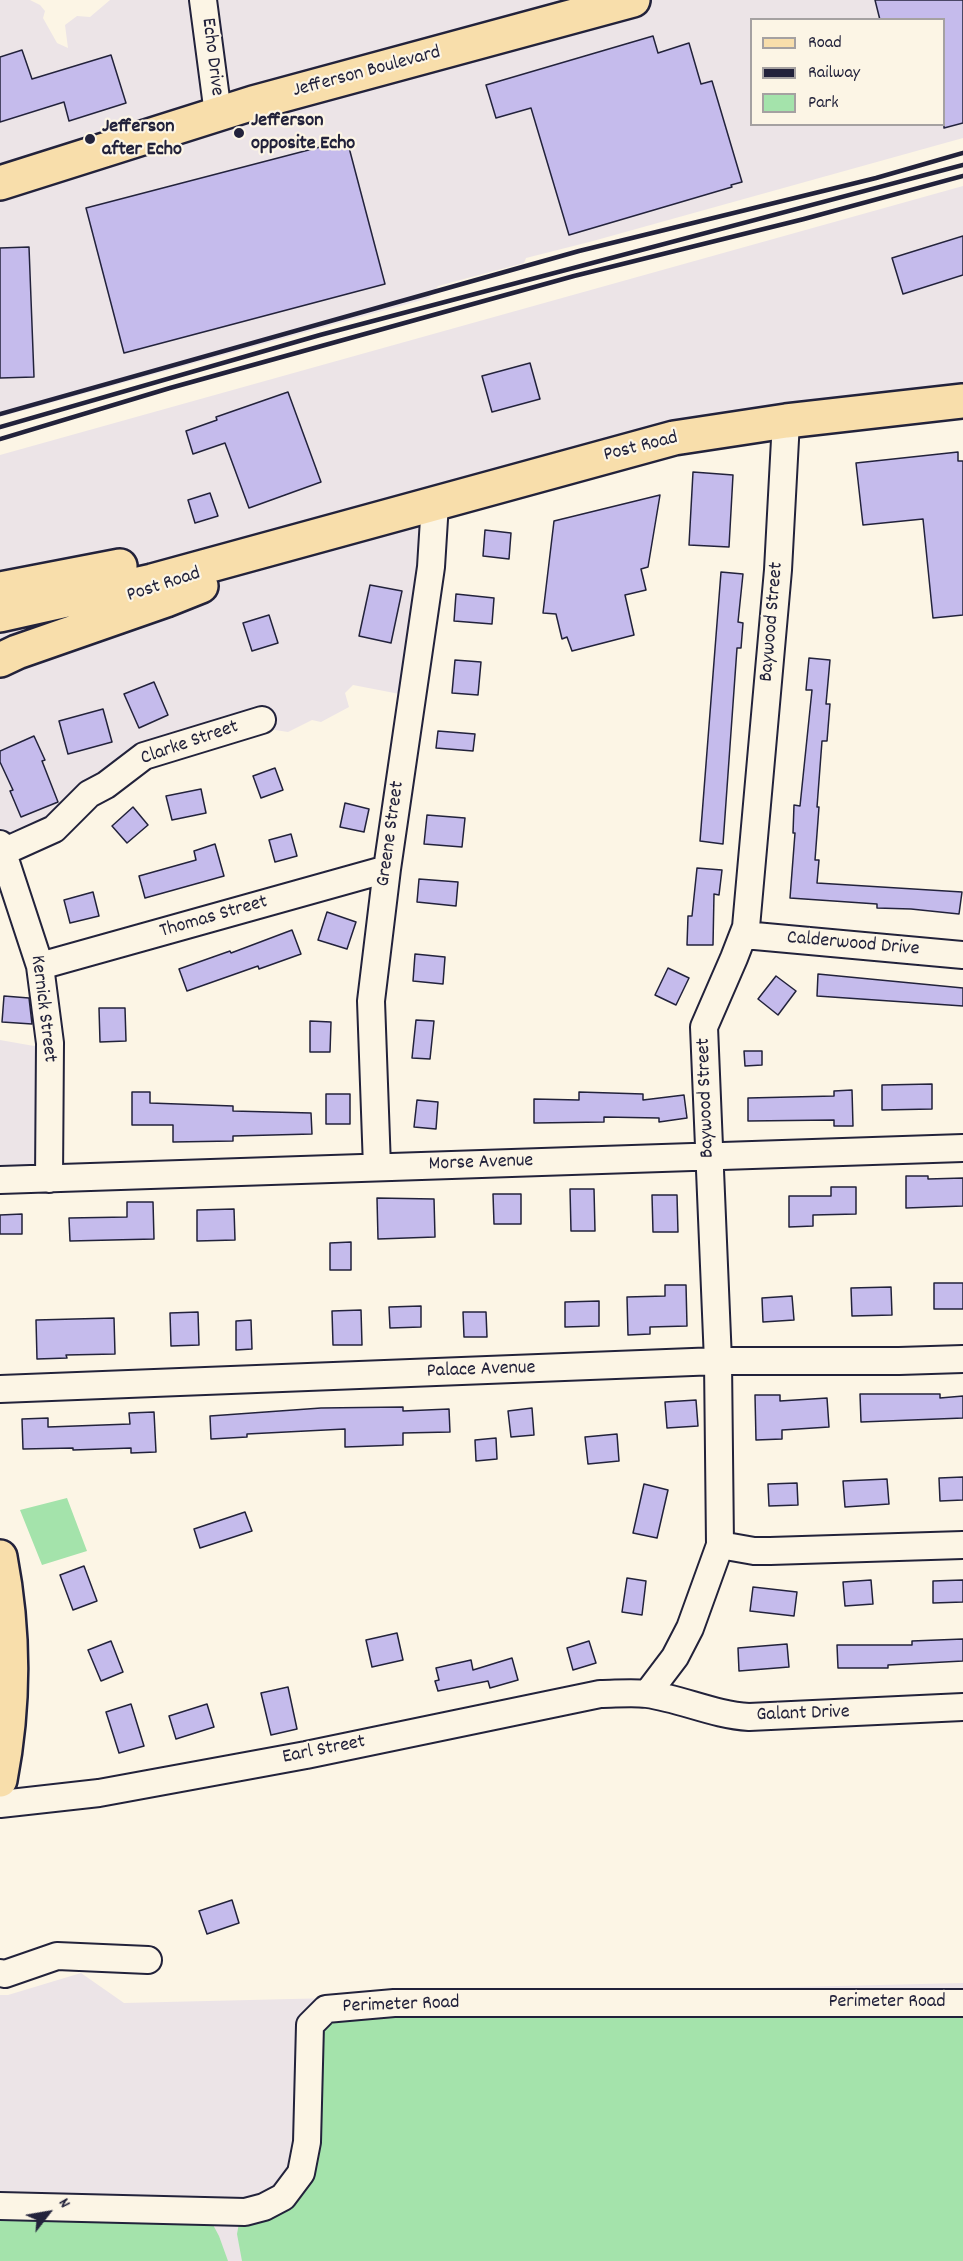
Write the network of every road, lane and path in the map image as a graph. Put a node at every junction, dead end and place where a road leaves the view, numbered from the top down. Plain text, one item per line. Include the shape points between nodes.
1 (203, 0) edge
2 (633, 0) edge
3 (218, 114) junction
4 (0, 183) edge
5 (963, 401) edge
6 (786, 421) junction
7 (435, 504) junction
8 (326, 532) junction
9 (0, 589) edge
10 (0, 615) edge
11 (0, 635) edge
12 (0, 660) edge
13 (262, 720) dead end
14 (1, 848) edge
15 (387, 869) junction
16 (744, 935) junction
17 (963, 955) edge
18 (40, 966) junction
19 (963, 1148) edge
20 (708, 1157) junction
21 (377, 1167) junction
22 (49, 1179) junction
23 (0, 1180) edge
24 (963, 1359) edge
25 (718, 1361) junction
26 (0, 1389) edge
27 (720, 1545) junction
28 (963, 1545) edge
29 (0, 1557) edge
30 (5, 1669) edge
31 (647, 1694) junction
32 (963, 1707) edge
33 (0, 1780) edge
34 (0, 1804) edge
35 (148, 1960) dead end
36 (0, 1973) edge
37 (963, 2003) edge
38 (0, 2206) edge

1 - 3 street, Echo Drive
2 - 3 main road, Jefferson Boulevard
3 - 4 main road, Jefferson Boulevard
5 - 6 main road, Post Road
6 - 7 main road, Post Road via 674,438
6 - 16 street, Baywood Street via 776,591
7 - 8 main road, Post Road
7 - 15 street, Greene Street via 430,567
8 - 9 main road
8 - 10 main road, Post Road via 152,581
8 - 11 main road, Post Road via 89,611
8 - 12 main road via 166,600
13 - 14 street, Clarke Street via 144,756 88,794 54,829
14 - 18 street, Kernick Street
15 - 18 street, Thomas Street
15 - 21 street, Greene Street via 371,1001
16 - 17 street, Calderwood Drive
16 - 20 street, Baywood Street via 704,1027
18 - 22 street, Kernick Street via 50,1043
19 - 20 street, Morse Avenue
20 - 21 street, Morse Avenue
20 - 25 street, Baywood Street
21 - 22 street, Morse Avenue
22 - 23 street, Morse Avenue
24 - 25 street, Palace Avenue
25 - 26 street, Palace Avenue
25 - 27 street, Baywood Street
27 - 28 street via 754,1551
27 - 31 street, Baywood Street via 690,1628 675,1657
29 - 30 main road
30 - 33 main road via 11,1694
31 - 32 street, Galant Drive via 716,1713 749,1717
31 - 34 street, Earl Street via 600,1694 286,1759 99,1793
35 - 36 street via 57,1956
37 - 38 street, Perimeter Road via 394,2003 326,2009 310,2025 307,2142 301,2173 283,2197 245,2212

